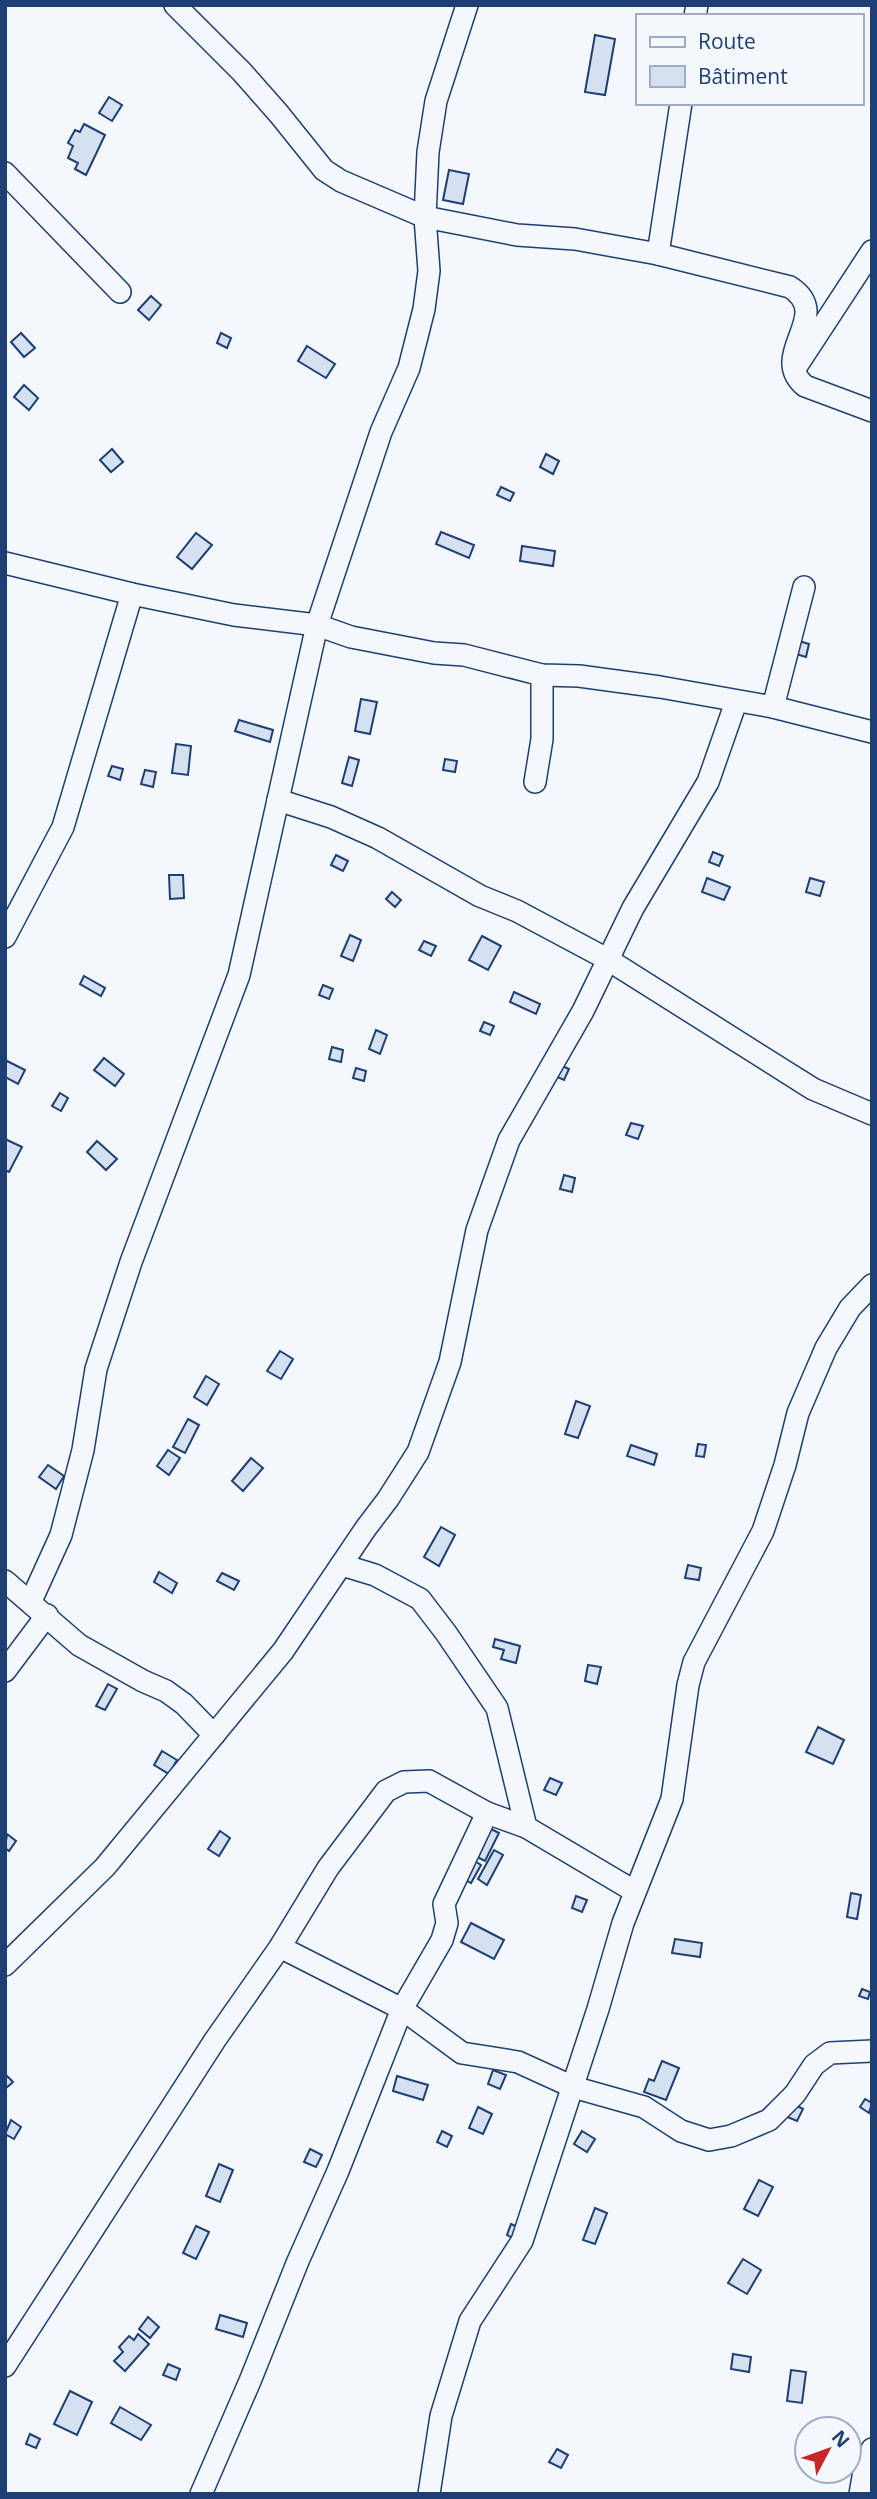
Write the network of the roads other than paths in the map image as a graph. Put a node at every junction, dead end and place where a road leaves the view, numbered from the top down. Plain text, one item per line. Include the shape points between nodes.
1 (175, 5) edge
2 (467, 5) edge
3 (681, 105) edge
4 (5, 173) edge
5 (425, 217) junction
6 (872, 251) edge
7 (658, 254) junction
8 (120, 292) dead end
9 (793, 371) junction
10 (872, 411) edge
11 (5, 563) edge
12 (804, 587) dead end
13 (132, 594) junction
14 (317, 625) junction
15 (542, 675) junction
16 (736, 702) junction
17 (773, 707) junction
18 (872, 732) edge
19 (536, 782) dead end
20 (278, 800) junction
21 (5, 937) edge
22 (607, 959) junction
23 (872, 1114) edge
24 (872, 1285) edge
25 (342, 1565) junction
26 (5, 1581) edge
27 (31, 1601) junction
28 (47, 1615) junction
29 (5, 1671) edge
30 (214, 1735) junction
31 (487, 1814) junction
32 (526, 1827) junction
33 (634, 1891) junction
34 (280, 1947) junction
35 (5, 1965) edge
36 (402, 2009) junction
37 (872, 2050) edge
38 (573, 2087) junction
39 (5, 2367) edge
40 (872, 2449) edge
41 (201, 2494) edge
42 (429, 2494) edge
43 (860, 2494) edge

1 - 5 street via 242,72 324,170
2 - 5 street via 436,102
3 - 7 street
4 - 8 street
5 - 7 street
5 - 14 street via 429,271 409,368 381,432
6 - 9 street
7 - 9 street via 794,289 805,301 807,317 795,347
9 - 10 street via 805,386
11 - 13 street
12 - 17 street
13 - 14 street via 234,615
13 - 21 street via 63,827
14 - 15 street via 351,637 464,655
14 - 20 street
15 - 16 street via 660,687
15 - 19 street via 542,739
16 - 17 street
16 - 22 street via 708,782
17 - 18 street
20 - 22 street via 378,838
20 - 27 street via 239,975 131,1262 96,1369 83,1450 61,1535
22 - 23 street via 813,1089
22 - 25 street via 505,1150 477,1230 450,1362 418,1452
24 - 33 street via 850,1308 826,1348 798,1413 763,1531 694,1662 672,1800
25 - 30 street via 283,1651
25 - 32 street via 413,1594 446,1633 497,1708
26 - 27 street
27 - 28 street
28 - 29 street
28 - 30 street via 79,1645 166,1691
30 - 35 street via 105,1867
31 - 32 street
31 - 34 street via 429,1781 404,1782 386,1791 328,1868
31 - 36 street via 444,1904 447,1923 442,1940
32 - 33 street
33 - 38 street
34 - 36 street
34 - 39 street
36 - 38 street via 462,2053 518,2062
36 - 41 street
37 - 38 street via 830,2053 814,2065 796,2094 769,2120 709,2140 681,2131 644,2107
38 - 42 street via 522,2241 470,2321 441,2416
40 - 43 street

